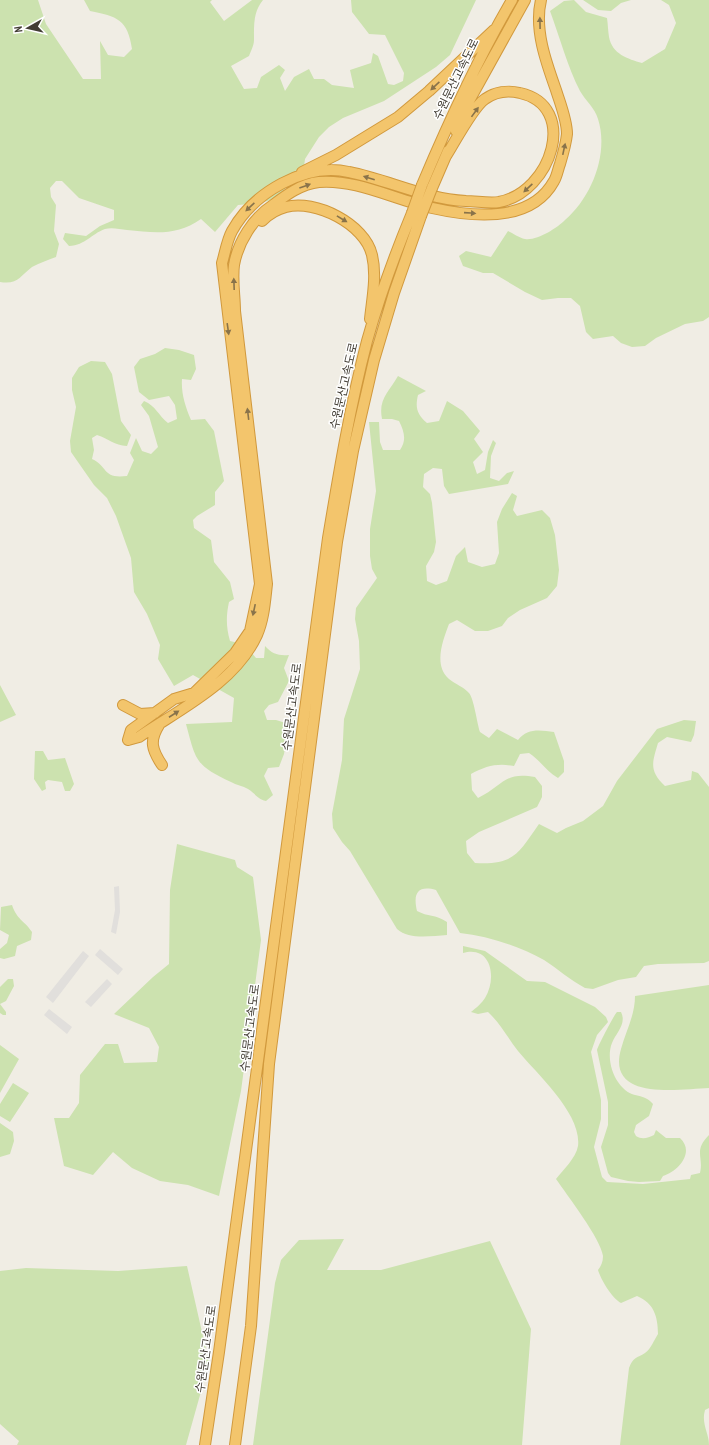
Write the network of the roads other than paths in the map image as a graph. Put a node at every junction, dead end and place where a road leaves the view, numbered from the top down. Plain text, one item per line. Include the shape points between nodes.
1 (512, 0) edge
2 (525, 0) edge
3 (541, 0) edge
4 (494, 30) junction
5 (446, 156) junction
6 (289, 181) junction
7 (427, 187) junction
8 (416, 214) junction
9 (246, 236) junction
10 (367, 340) junction
11 (123, 705) dead end
12 (155, 713) junction
13 (160, 723) junction
14 (162, 765) dead end
15 (296, 816) junction
16 (292, 846) junction
17 (205, 1445) edge
18 (235, 1445) edge

1 - 4 highway, 수원문산고속도로
2 - 5 highway, 수원문산고속도로 via 469,101
9 -> 3 highway via 250,226 267,209 291,192 317,182 359,187 431,208 456,212 490,215 516,212 537,202 554,181 567,132 540,32
4 -> 6 highway via 398,117
4 - 7 highway, 수원문산고속도로 via 449,122
5 -> 6 highway via 484,99 496,93 512,91 528,95 542,105 552,121 554,141 541,175 525,192 499,202 435,198 348,172 324,170
5 - 7 highway, 수원문산고속도로
6 -> 12 highway via 266,193 247,209 231,232 222,263 260,584 250,631 235,653 194,693 174,699
7 - 8 highway, 수원문산고속도로, bridge
8 - 10 highway, 수원문산고속도로 via 398,246
8 - 15 highway, 수원문산고속도로 via 374,360 353,451
9 -> 10 highway via 265,217 285,207 300,205 330,212 357,230 372,254 374,274
13 -> 9 highway via 200,697 228,674 245,655 257,634 264,612 267,584 235,311 234,266
10 - 15 highway, 수원문산고속도로 via 343,449 328,538 314,632
11 - 12 highway via 140,714
12 - 13 highway via 131,730 128,740 139,737
13 - 14 highway via 153,735 152,746
15 - 16 highway, 수원문산고속도로
16 - 17 highway, 수원문산고속도로
16 - 18 highway, 수원문산고속도로 via 268,1064 254,1294

